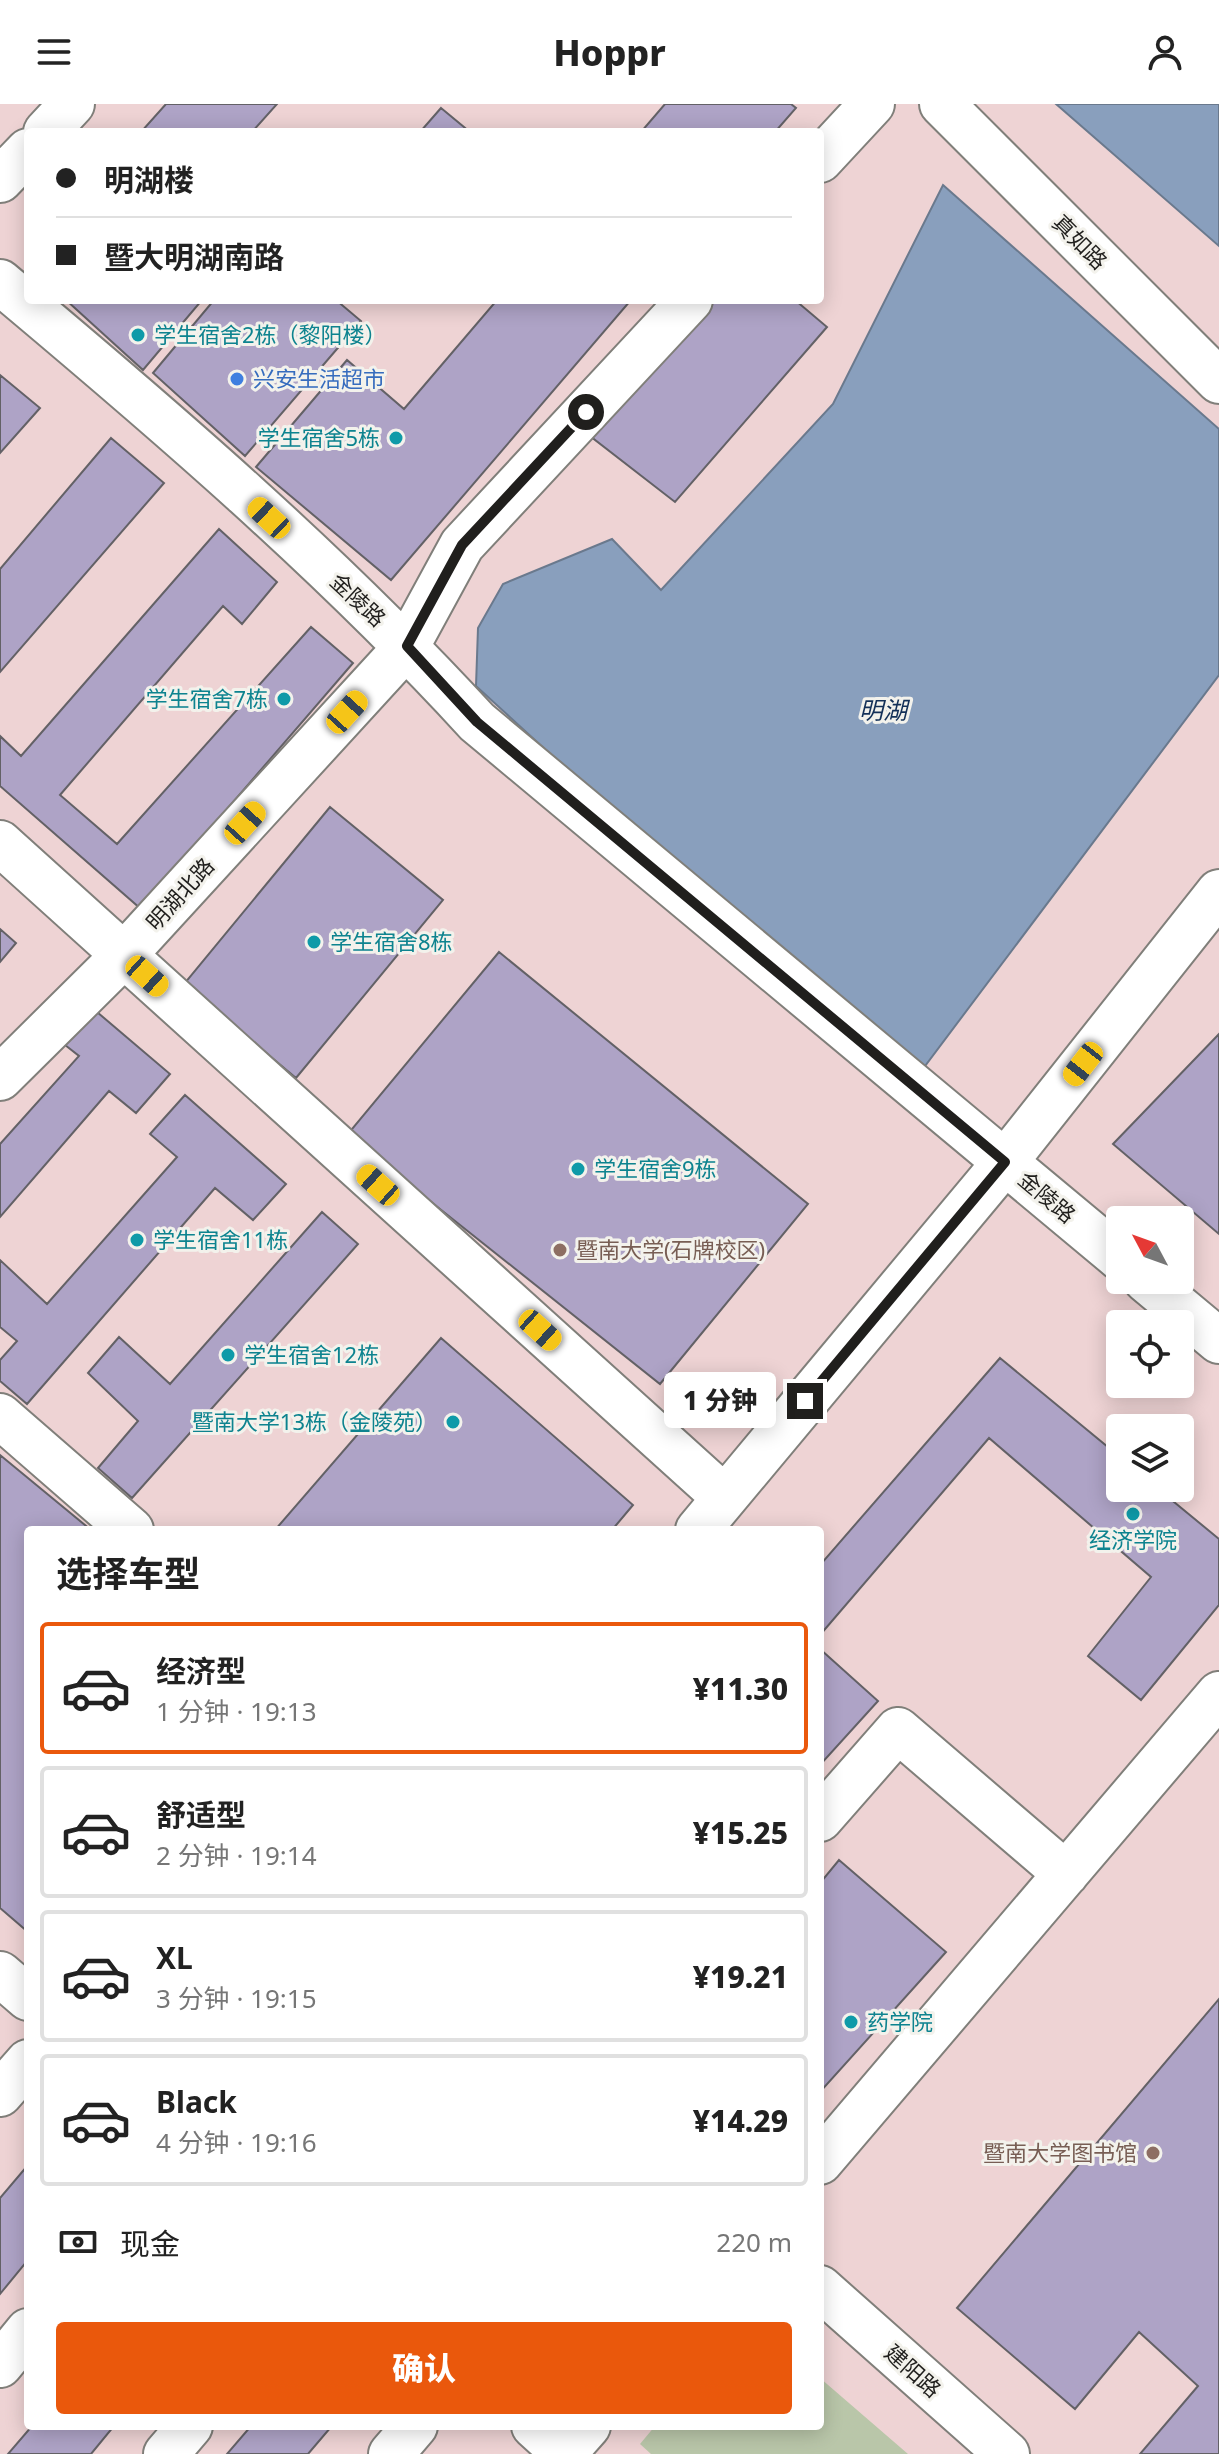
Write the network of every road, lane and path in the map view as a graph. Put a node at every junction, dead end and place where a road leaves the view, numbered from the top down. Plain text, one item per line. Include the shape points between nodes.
1 (72, 104) edge
2 (872, 104) edge
3 (942, 104) edge
4 (50, 128) edge
5 (24, 155) edge
6 (824, 156) edge
7 (0, 180) edge
8 (0, 282) edge
9 (24, 302) edge
10 (26, 304) edge
11 (686, 304) edge
12 (1219, 381) edge
13 (407, 646) junction
14 (0, 843) edge
15 (1219, 892) edge
16 (124, 955) junction
17 (0, 1078) edge
18 (1005, 1162) junction
19 (1106, 1246) edge
20 (1163, 1294) edge
21 (1219, 1341) edge
22 (0, 1416) edge
23 (711, 1514) edge
24 (126, 1526) edge
25 (1219, 1694) edge
26 (824, 1814) edge
27 (1066, 1874) junction
28 (0, 1974) edge
29 (24, 1995) edge
30 (24, 2067) edge
31 (0, 2094) edge
32 (824, 2157) edge
33 (824, 2292) edge
34 (24, 2336) edge
35 (0, 2365) edge
36 (187, 2430) edge
37 (412, 2430) edge
38 (166, 2454) edge
39 (391, 2454) edge
40 (1007, 2454) edge

1 - 4 street
2 - 6 street
3 - 12 street, 真如路
5 - 7 street
8 - 9 street, 金陵路
10 - 13 street, 金陵路 via 154,411
11 - 13 street, 明湖北路 via 462,545
13 - 16 street, 明湖北路
13 - 18 street, 金陵路 via 477,722
14 - 16 street
15 - 18 street
16 - 17 street, 明湖北路
16 - 23 street
18 - 19 street, 金陵路
18 - 23 street
20 - 21 street
22 - 24 street
25 - 27 street
26 - 27 street via 898,1730
27 - 32 street
28 - 29 street
30 - 31 street
33 - 40 street, 建阳路
34 - 35 street
36 - 38 street
37 - 39 street

